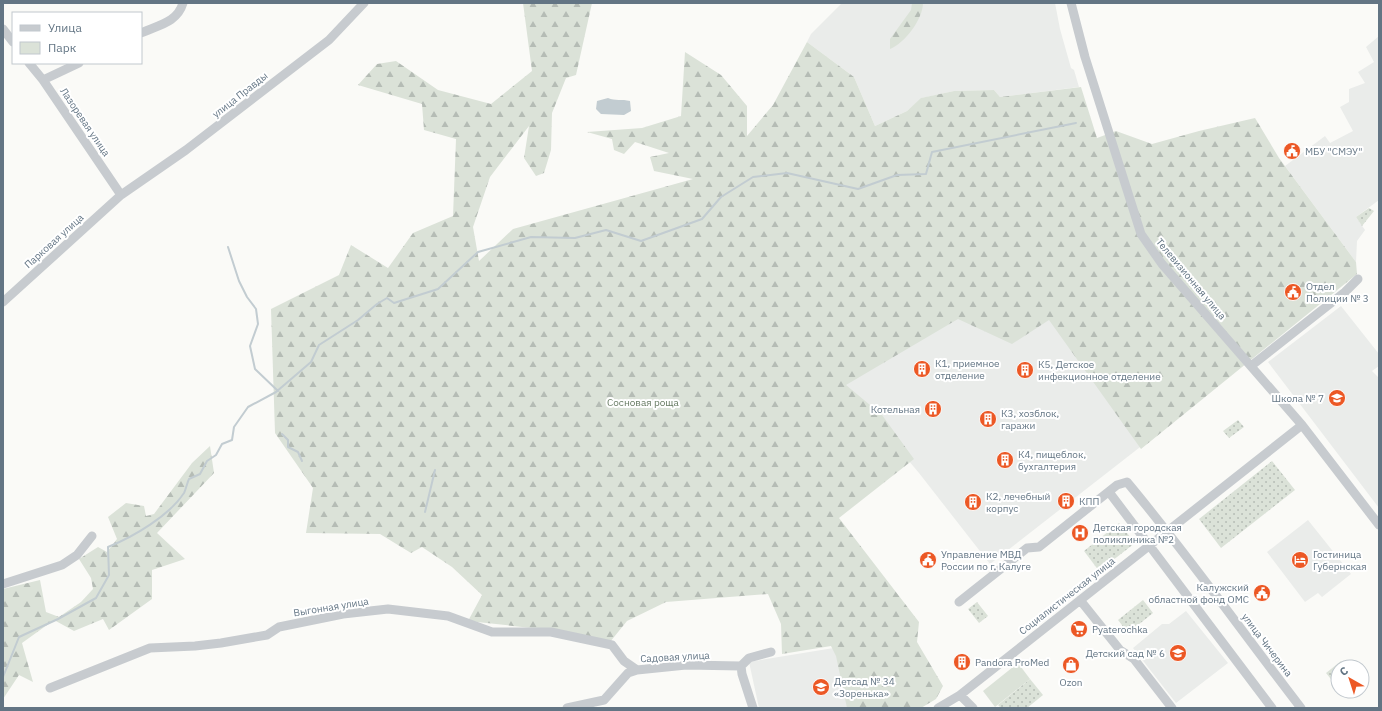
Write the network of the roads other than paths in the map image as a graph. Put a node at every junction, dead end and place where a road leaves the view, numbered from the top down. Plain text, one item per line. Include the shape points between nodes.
1 (183, 3) edge
2 (364, 3) edge
3 (1071, 3) edge
4 (3, 29) edge
5 (142, 33) edge
6 (12, 41) edge
7 (30, 64) edge
8 (77, 64) edge
9 (43, 80) junction
10 (121, 195) junction
11 (1358, 279) dead end
12 (3, 302) edge
13 (1251, 366) junction
14 (1302, 426) junction
15 (1109, 492) junction
16 (1379, 525) edge
17 (1168, 530) junction
18 (92, 536) dead end
19 (1149, 545) junction
20 (3, 584) edge
21 (1080, 600) junction
22 (959, 602) dead end
23 (771, 652) dead end
24 (741, 666) junction
25 (637, 670) junction
26 (50, 688) dead end
27 (960, 695) junction
28 (567, 708) edge
29 (753, 708) edge
30 (938, 708) edge
31 (973, 708) edge
32 (1172, 708) edge
33 (1272, 708) edge
34 (1301, 708) edge

1 - 5 street via 180,12 171,21
2 - 10 street, улица Правды via 329,40 186,150
3 - 13 street, Телевизионная улица via 1085,57 1141,234 1162,264
4 - 6 street
7 - 9 street, Лазоревая улица
8 - 9 street
9 - 10 street, Лазоревая улица
10 - 12 street, Парковая улица
11 - 13 street
13 - 14 street, Телевизионная улица
14 - 16 street, Телевизионная улица
14 - 17 street, Социалистическая улица
15 - 17 street, улица Чичерина via 1127,482
15 - 19 street
15 - 22 street via 1039,547 1027,548
17 - 19 street, Социалистическая улица
17 - 34 street, улица Чичерина
18 - 20 street via 77,555 62,565
19 - 21 street, Социалистическая улица
19 - 33 street
21 - 27 street, Социалистическая улица
21 - 32 street via 1120,650 1134,659
23 - 24 street via 749,658
24 - 25 street, Садовая улица via 686,665
24 - 29 street
25 - 26 street, Выгонная улица via 624,661 612,645 551,632 492,632 448,616 388,609 343,614 279,627 267,635 195,646 150,648
25 - 28 street, Садовая улица via 628,673 604,700
27 - 30 street, Социалистическая улица
27 - 31 street

